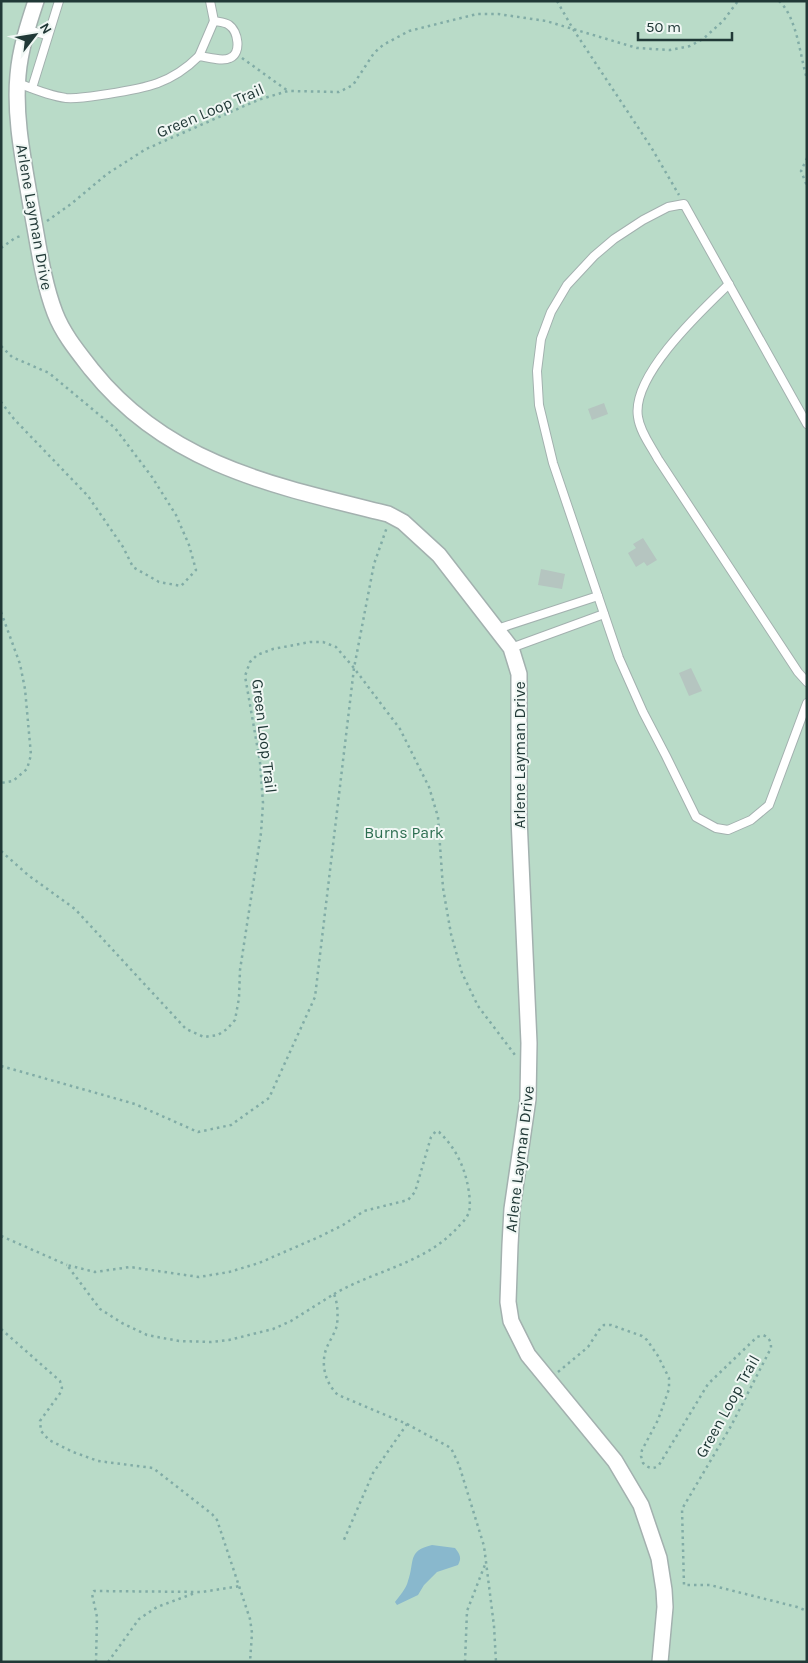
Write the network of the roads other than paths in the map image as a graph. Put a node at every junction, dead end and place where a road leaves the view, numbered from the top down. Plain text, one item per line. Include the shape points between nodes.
1 (36, 1) edge
2 (59, 1) edge
3 (210, 1) edge
4 (214, 21) junction
5 (27, 30) junction
6 (48, 35) junction
7 (199, 56) junction
8 (25, 86) junction
9 (729, 284) junction
10 (807, 424) edge
11 (598, 596) junction
12 (604, 614) junction
13 (497, 629) junction
14 (511, 648) junction
15 (807, 682) edge
16 (807, 703) edge
17 (660, 1662) edge

1 - 5 street, Arlene Layman Drive
2 - 6 lane
3 - 4 lane
4 - 7 lane
4 - 7 lane via 228,24 233,29 236,54 226,60
5 - 6 lane
5 - 8 street, Arlene Layman Drive via 21,57
6 - 8 lane
7 - 8 lane via 174,77 139,90 65,98
8 - 13 street, Arlene Layman Drive via 18,109 34,230 50,298 64,333 108,390 131,412 184,448 251,478 391,515 403,522 439,555
9 - 10 lane
9 - 11 lane via 684,204 668,207 643,220 594,256 567,285 551,312 541,339 537,371 539,405 552,463
9 - 15 lane via 691,320 650,375 640,396 638,417 658,459
11 - 12 lane
11 - 13 lane
12 - 14 lane
12 - 16 lane via 619,658 682,792 696,817 716,828 728,830 751,820 769,805
13 - 14 street, Arlene Layman Drive
14 - 17 street, Arlene Layman Drive via 519,674 519,818 529,1078 512,1209 508,1302 511,1321 528,1355 615,1461 641,1505 659,1558 664,1590

